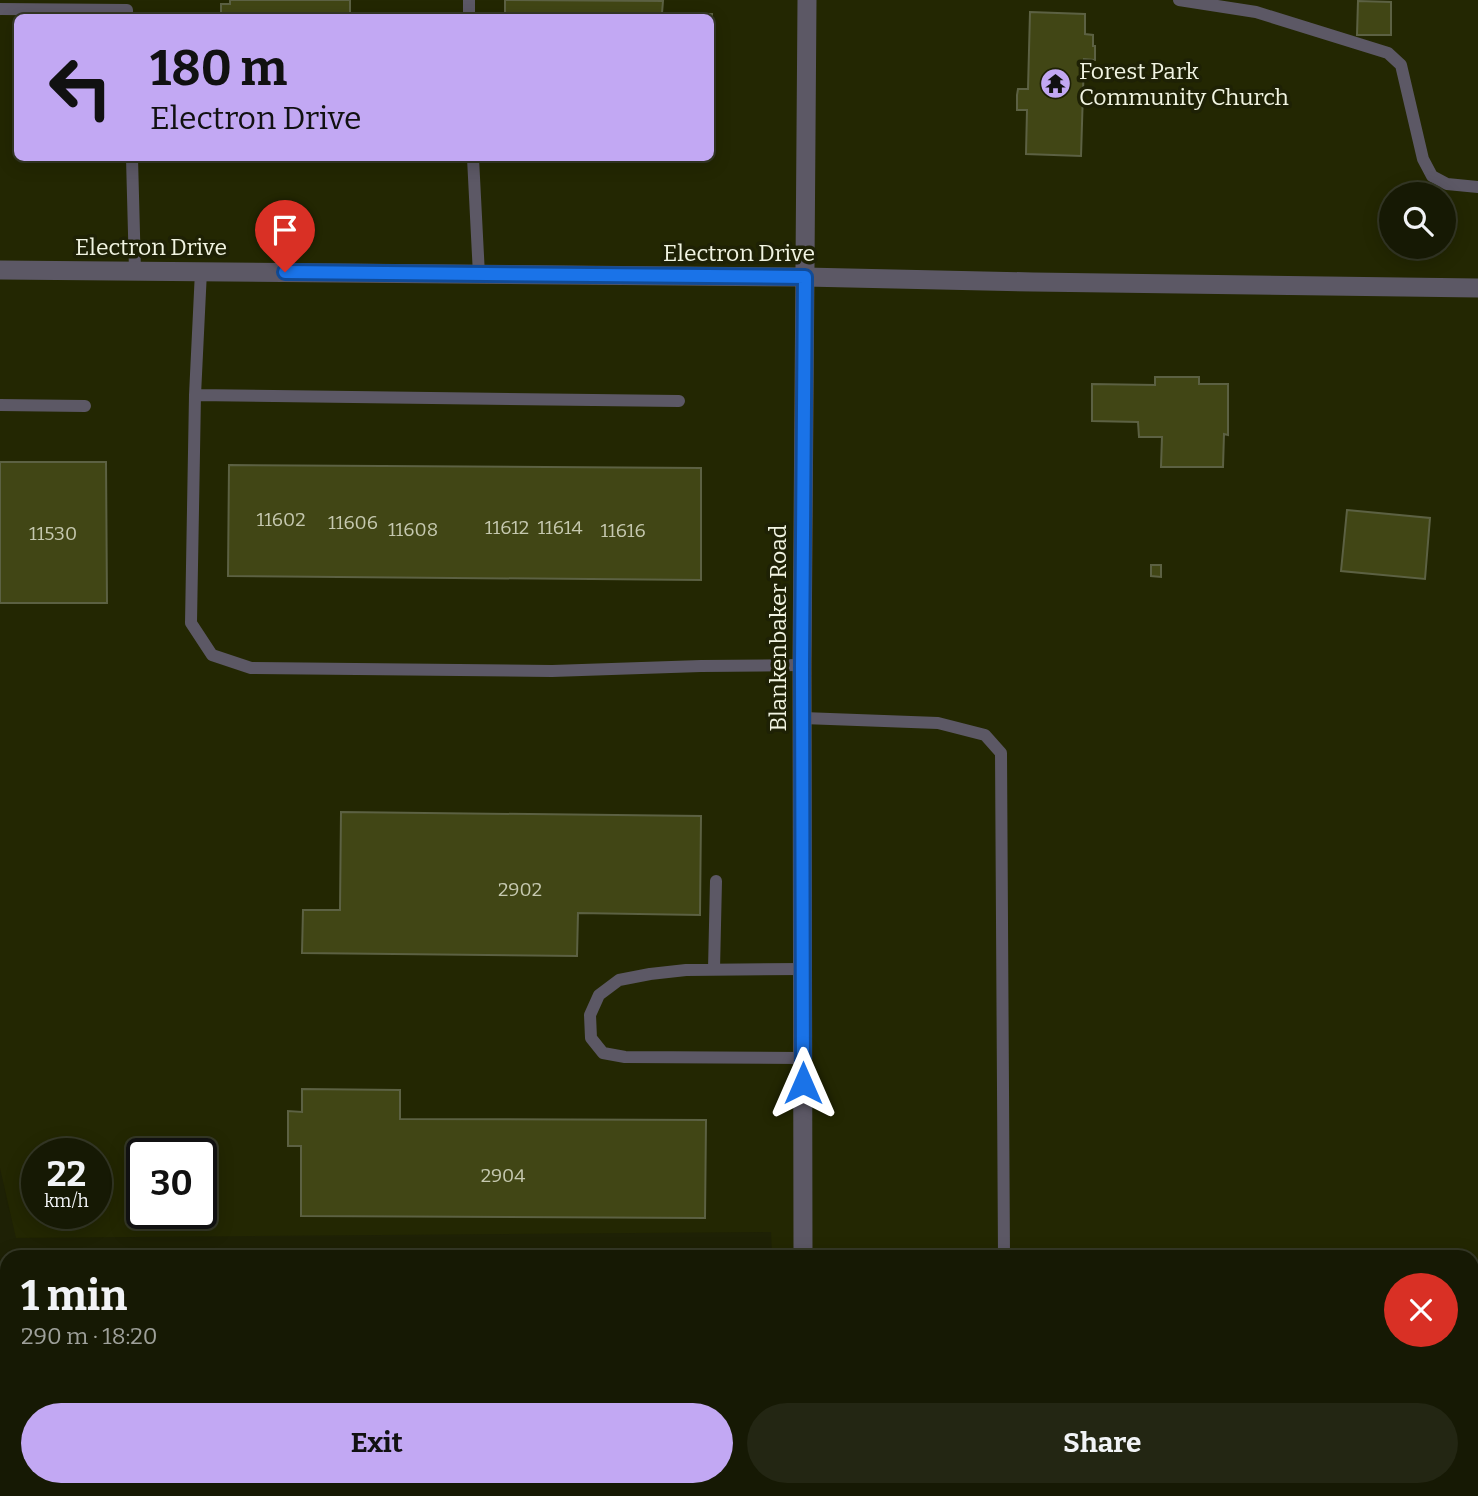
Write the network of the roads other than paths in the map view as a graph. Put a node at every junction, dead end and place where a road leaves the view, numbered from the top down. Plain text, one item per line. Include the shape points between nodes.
1 (807, 0) edge
2 (1179, 0) edge
3 (0, 9) edge
4 (128, 14) edge
5 (132, 161) edge
6 (472, 161) edge
7 (1478, 187) edge
8 (0, 270) edge
9 (135, 271) junction
10 (201, 271) junction
11 (479, 275) junction
12 (805, 277) junction
13 (1478, 288) edge
14 (195, 395) junction
15 (679, 401) dead end
16 (0, 405) edge
17 (85, 406) dead end
18 (802, 665) junction
19 (803, 718) junction
20 (716, 881) dead end
21 (714, 969) junction
22 (803, 970) junction
23 (803, 1058) junction
24 (803, 1250) edge
25 (1004, 1250) edge

1 - 12 street, Blankenbaker Road
2 - 7 lane via 1256,12 1388,53 1401,65 1423,159 1432,176 1447,184
3 - 4 lane via 127,10
5 - 9 lane
6 - 11 lane
8 - 9 street, Electron Drive
9 - 10 street, Electron Drive
10 - 11 street, Electron Drive
10 - 14 lane
11 - 12 street, Electron Drive
12 - 13 street, Electron Drive
12 - 18 street, Blankenbaker Road
14 - 15 lane
14 - 18 lane via 191,623 212,655 251,668 552,671
16 - 17 lane
18 - 19 street, Blankenbaker Road
19 - 22 street, Blankenbaker Road
19 - 25 lane via 938,723 985,735 1001,753
20 - 21 lane
21 - 22 lane
21 - 23 lane via 619,980 599,995 590,1015 591,1038 603,1053 625,1057
22 - 23 street, Blankenbaker Road
23 - 24 street, Blankenbaker Road

